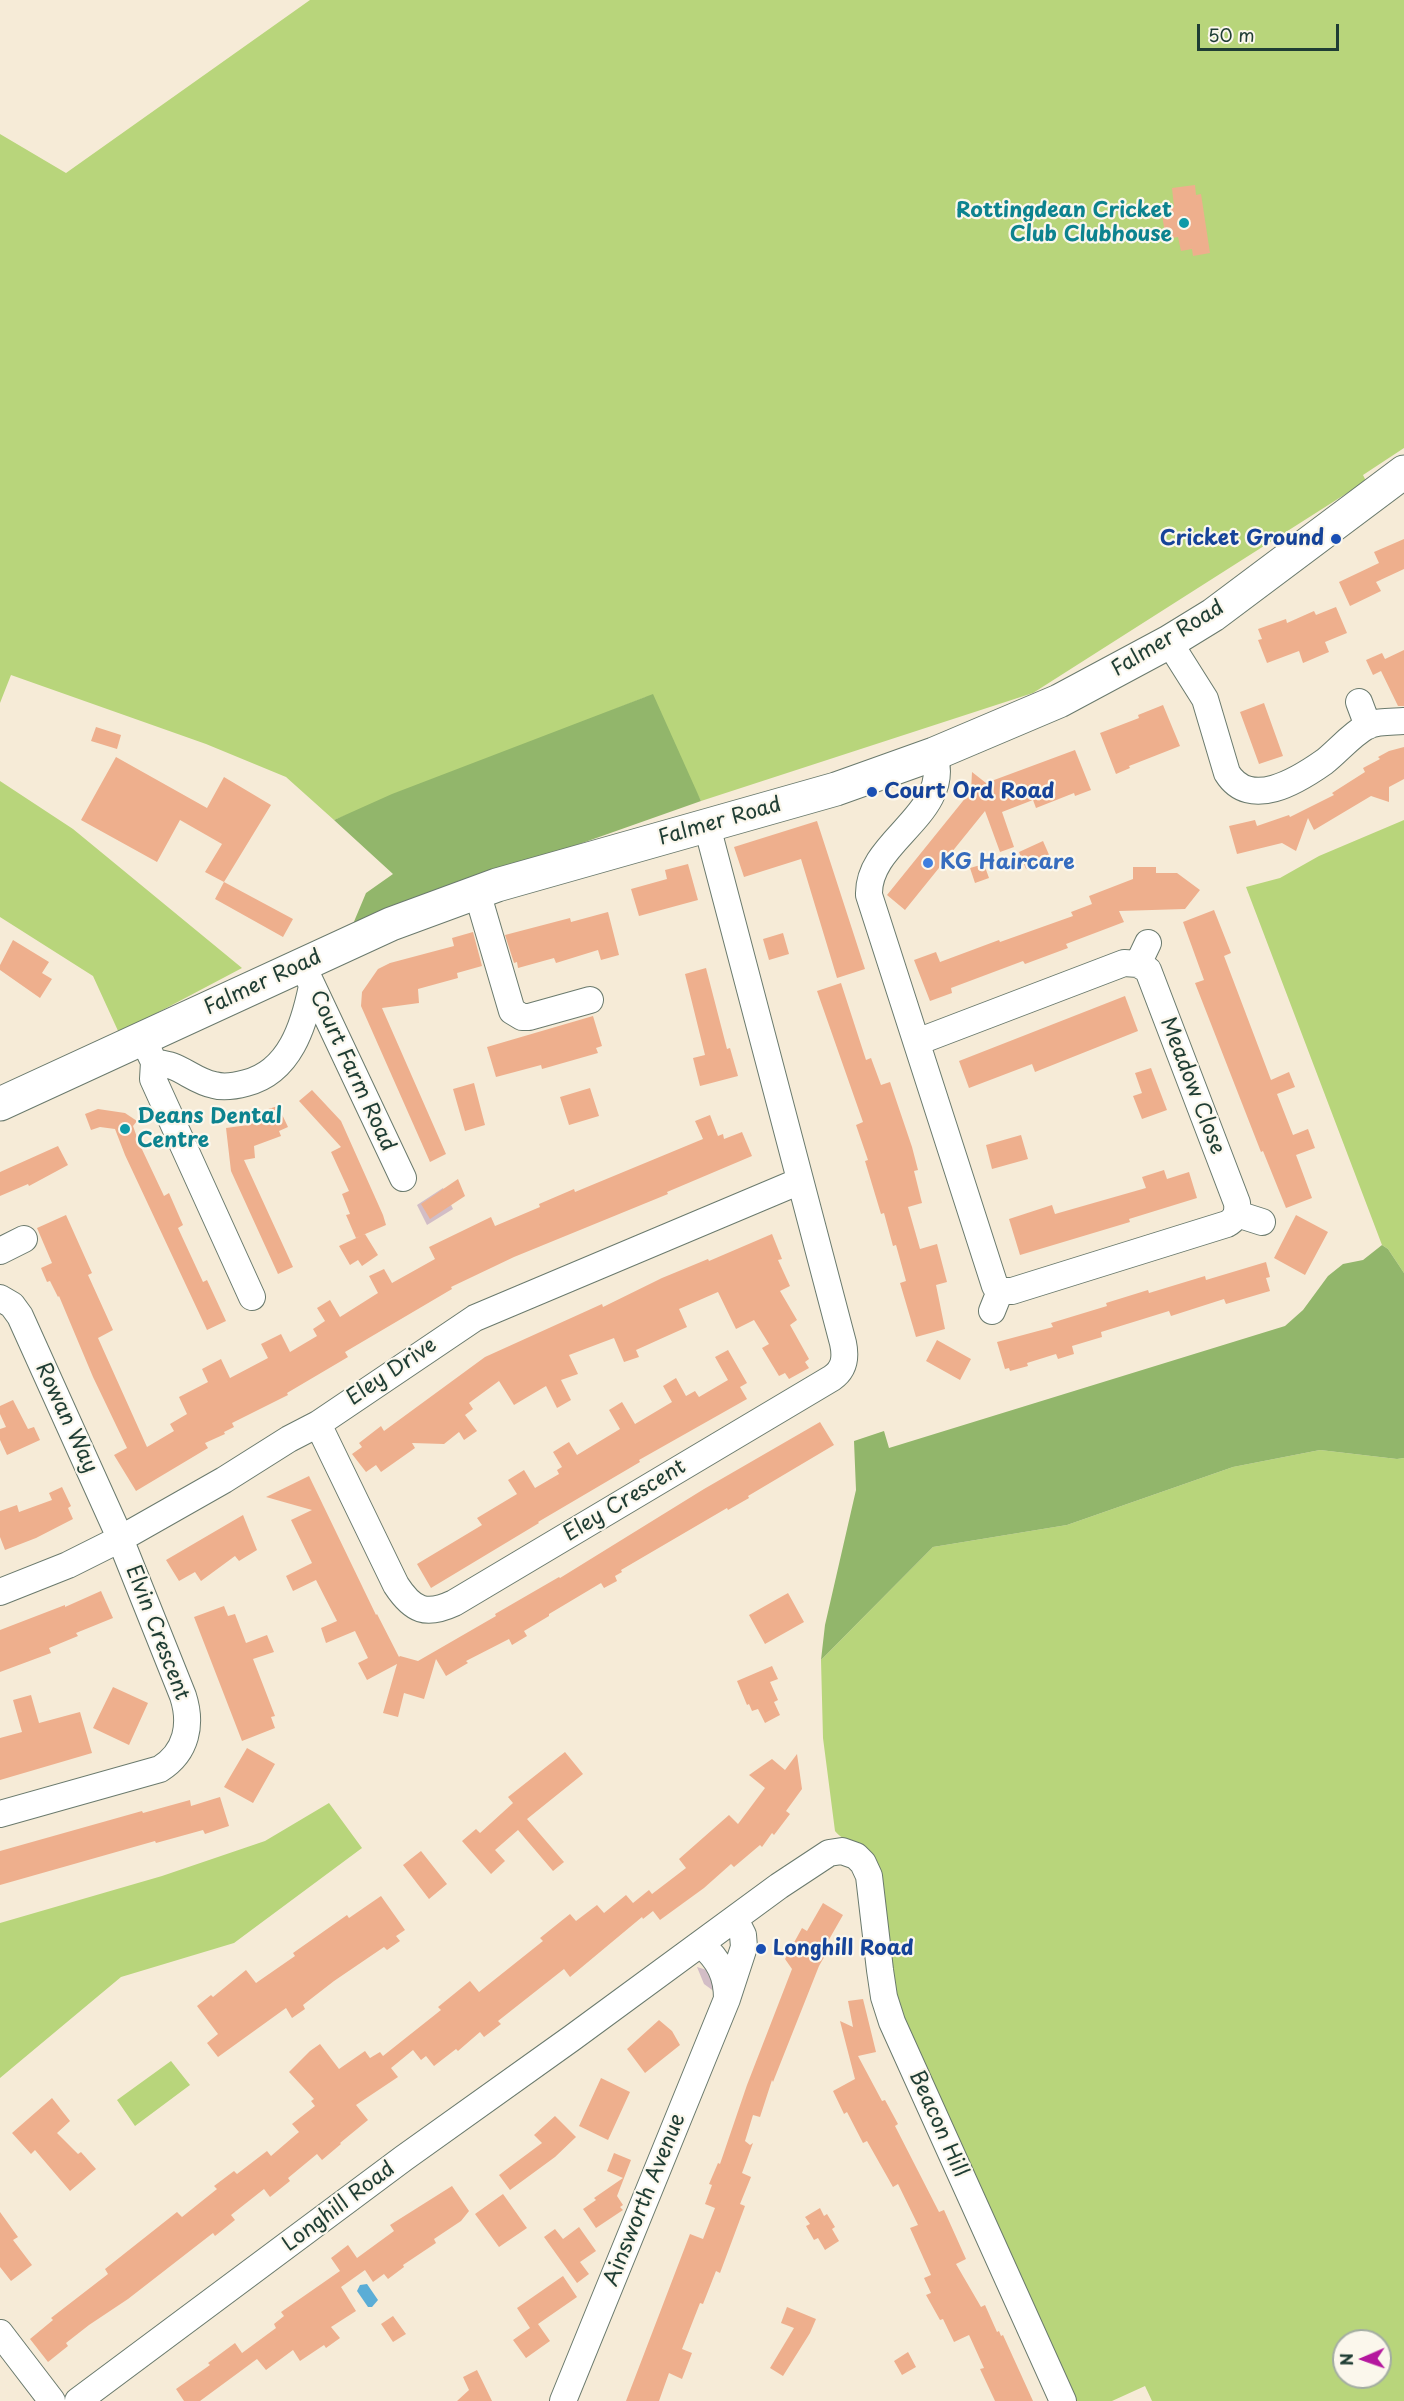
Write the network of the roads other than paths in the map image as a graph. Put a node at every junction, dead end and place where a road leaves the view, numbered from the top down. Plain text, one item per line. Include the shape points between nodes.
1 (1404, 472) edge
2 (1169, 642) junction
3 (1359, 702) dead end
4 (1404, 721) edge
5 (1368, 726) junction
6 (934, 754) junction
7 (707, 826) junction
8 (477, 892) junction
9 (307, 975) junction
10 (590, 1000) dead end
11 (917, 1042) junction
12 (148, 1051) junction
13 (0, 1104) edge
14 (403, 1178) dead end
15 (800, 1181) junction
16 (1237, 1214) junction
17 (1262, 1222) dead end
18 (24, 1239) dead end
19 (0, 1251) edge
20 (0, 1276) edge
21 (252, 1297) dead end
22 (3, 1300) edge
23 (318, 1424) junction
24 (120, 1539) junction
25 (0, 1592) edge
26 (0, 1814) edge
27 (837, 1851) joint
28 (735, 1919) junction
29 (701, 1944) junction
30 (727, 1999) junction
31 (0, 2333) edge
32 (52, 2401) edge
33 (78, 2401) edge
34 (563, 2401) edge
35 (1062, 2401) edge

1 - 2 main road, Falmer Road via 1222,608
2 - 5 street via 1205,699 1227,772 1240,788 1255,792 1272,789 1298,777
2 - 6 main road, Falmer Road via 1059,701
3 - 5 street
4 - 5 street
6 - 7 main road, Falmer Road via 836,789
6 - 11 street via 938,770 934,787 926,804 876,866 869,895
7 - 8 main road, Falmer Road
7 - 15 street
8 - 9 main road, Falmer Road via 391,924
8 - 10 street via 512,1011 529,1017
9 - 12 main road, Falmer Road
9 - 12 street via 302,1028 279,1063 260,1077 237,1085 214,1086
9 - 14 street, Court Farm Road
11 - 16 street, Meadow Close via 1130,962 1143,953 1237,1203
11 - 16 street via 995,1286 996,1301 1012,1291 1227,1224
12 - 13 main road, Falmer Road
12 - 21 street via 153,1079
15 - 23 street, Eley Drive via 475,1318
15 - 23 street, Eley Crescent via 843,1342 845,1359 839,1372 454,1603 429,1611 415,1607 405,1598
16 - 17 street
18 - 19 street
20 - 22 street, Rowan Way via 6,1288
22 - 24 street, Rowan Way via 20,1316
23 - 24 street, Eley Drive
24 - 25 street, Eley Drive
24 - 26 street, Elvin Crescent via 183,1696 188,1722 184,1742 176,1756 160,1769
27 - 28 street, Longhill Road via 807,1866
27 - 35 street, Beacon Hill via 856,1856 866,1868 873,1893 884,1997 892,2022
28 - 29 street, Longhill Road
28 - 30 street, Ainsworth Avenue via 744,1947
29 - 30 street via 722,1968
29 - 33 street, Longhill Road via 404,2158
30 - 34 street, Ainsworth Avenue
31 - 32 street

